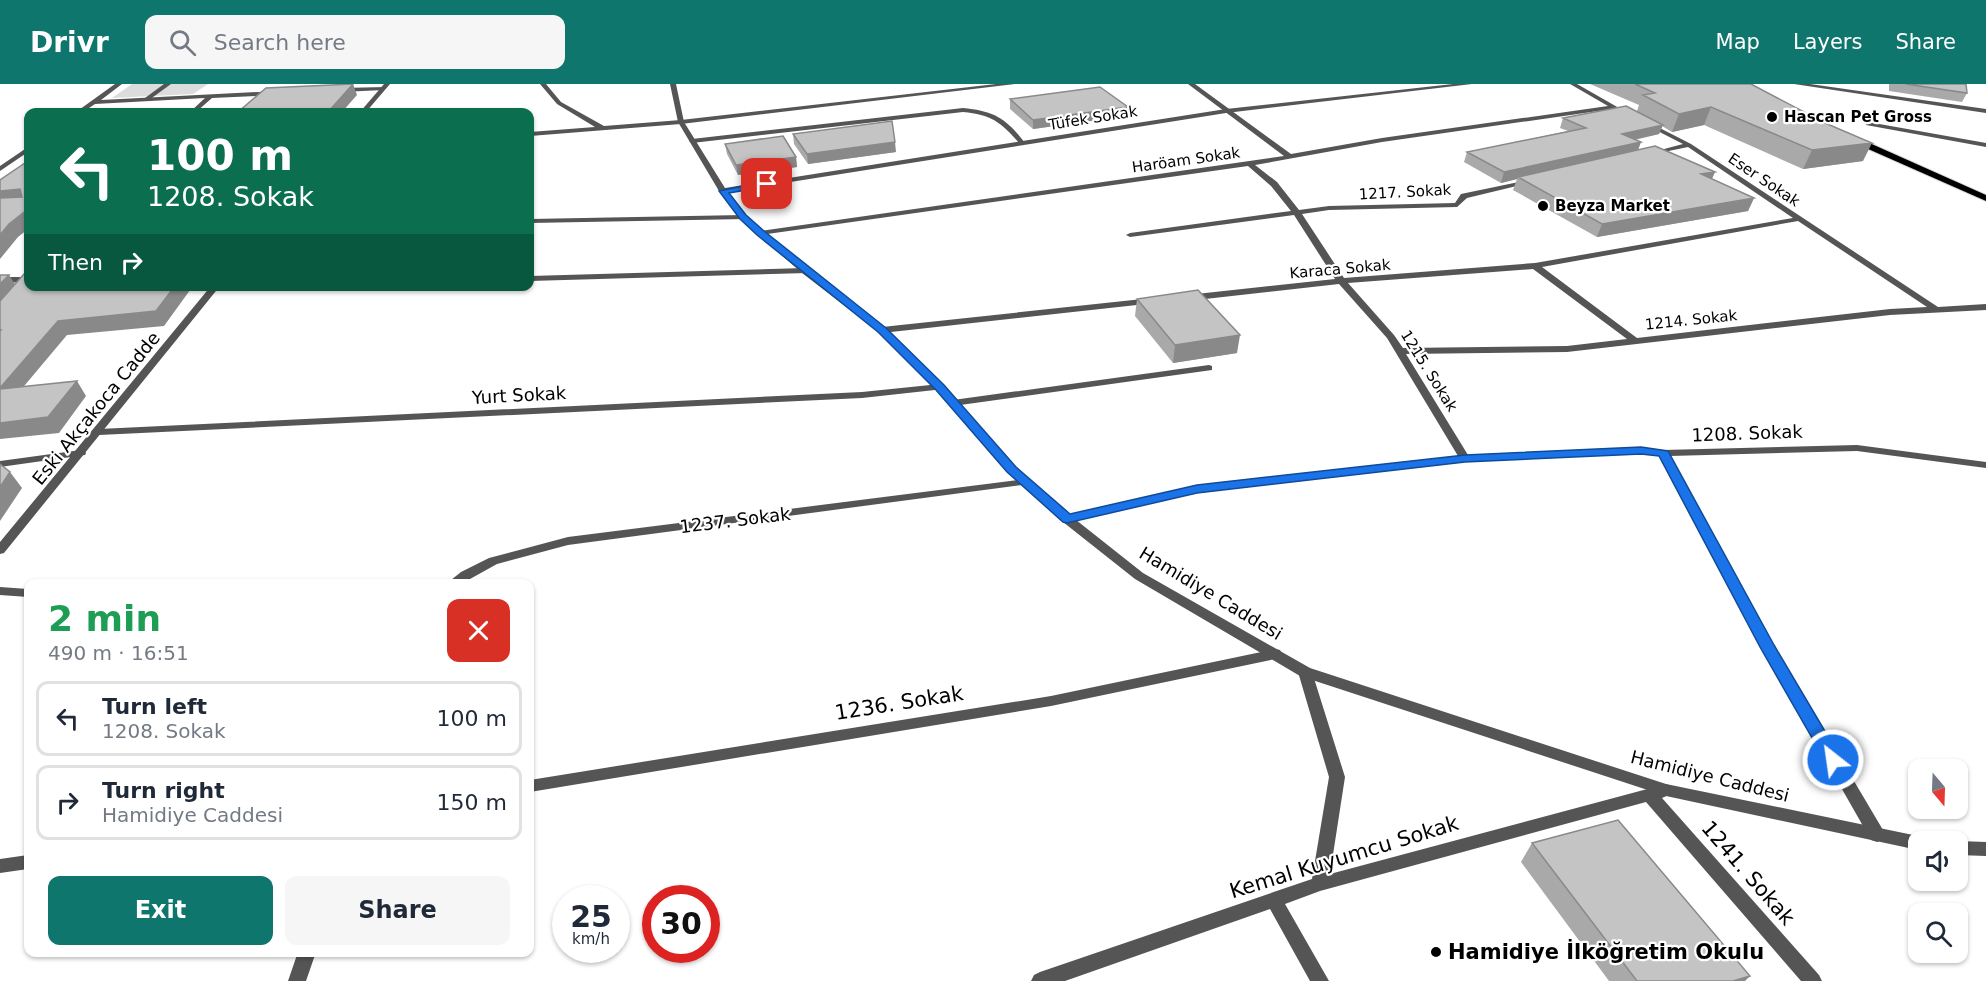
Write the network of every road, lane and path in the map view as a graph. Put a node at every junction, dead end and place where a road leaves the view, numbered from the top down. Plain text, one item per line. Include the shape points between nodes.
1 (119, 84) edge
2 (168, 84) edge
3 (543, 84) edge
4 (673, 84) edge
5 (923, 84) edge
6 (1012, 84) edge
7 (1191, 84) edge
8 (1468, 84) edge
9 (1573, 84) edge
10 (1797, 84) edge
11 (385, 86) edge
12 (338, 90) edge
13 (280, 93) edge
14 (930, 94) junction
15 (211, 96) junction
16 (147, 99) junction
17 (94, 102) junction
18 (1614, 107) junction
19 (85, 108) edge
20 (198, 108) edge
21 (366, 108) edge
22 (1226, 111) junction
23 (1986, 111) edge
24 (1623, 112) edge
25 (1642, 121) edge
26 (681, 122) junction
27 (1868, 124) dead end
28 (604, 129) junction
29 (534, 134) edge
30 (1839, 134) edge
31 (692, 141) junction
32 (1022, 143) junction
33 (1689, 145) junction
34 (1986, 145) edge
35 (24, 152) edge
36 (1288, 155) junction
37 (1644, 156) edge
38 (1249, 164) junction
39 (20, 166) edge
40 (1, 168) edge
41 (1543, 178) edge
42 (723, 191) junction
43 (1986, 198) edge
44 (1297, 213) junction
45 (743, 217) junction
46 (1798, 219) junction
47 (534, 222) edge
48 (760, 233) junction
49 (1130, 235) dead end
50 (1535, 266) junction
51 (805, 271) junction
52 (534, 279) edge
53 (0, 280) edge
54 (24, 280) edge
55 (1341, 281) junction
56 (24, 291) edge
57 (212, 291) edge
58 (21, 294) edge
59 (1176, 299) edge
60 (1165, 300) edge
61 (1986, 307) edge
62 (1935, 309) junction
63 (882, 330) junction
64 (1635, 341) junction
65 (1400, 351) junction
66 (1209, 368) dead end
67 (940, 387) junction
68 (953, 403) junction
69 (99, 432) junction
70 (81, 453) junction
71 (1663, 453) junction
72 (1465, 458) junction
73 (0, 464) edge
74 (1986, 465) edge
75 (1026, 482) junction
76 (1067, 519) junction
77 (0, 550) edge
78 (458, 579) edge
79 (0, 591) edge
80 (24, 593) edge
81 (1275, 654) junction
82 (1305, 672) junction
83 (534, 785) edge
84 (1658, 792) junction
85 (1877, 834) junction
86 (1908, 841) edge
87 (1968, 848) edge
88 (1986, 849) edge
89 (24, 863) edge
90 (0, 866) edge
91 (1320, 884) junction
92 (1274, 900) junction
93 (305, 957) edge
94 (297, 981) edge
95 (1040, 981) edge
96 (1320, 981) edge
97 (1813, 981) edge

1 - 17 street
2 - 16 street
3 - 28 street via 559,103
4 - 26 street, Hamidiye Caddesi
5 - 14 street
6 - 14 street
7 - 22 street
8 - 22 street, Tüfek Sokak
9 - 18 street
10 - 23 street
11 - 12 street
11 - 21 street
13 - 15 street
14 - 26 street
15 - 16 street
15 - 20 street
16 - 17 street
17 - 19 street
18 - 24 street
18 - 36 street, Haröam Sokak
22 - 32 street, Tüfek Sokak
22 - 36 street
25 - 33 street, Eser Sokak
26 - 28 street
26 - 31 street, Hamidiye Caddesi
27 - 34 street
28 - 29 street
30 - 43 main road
31 - 32 street via 963,110 990,112 1009,126
31 - 42 street, Hamidiye Caddesi
32 - 42 street, Tüfek Sokak
33 - 37 street
33 - 46 street, Eser Sokak
35 - 40 street
36 - 38 street, Haröam Sokak
38 - 44 street, 1215. Sokak via 1274,184
38 - 48 street, Haröam Sokak
39 - 40 street
41 - 44 street, 1217. Sokak via 1464,196 1457,205 1329,208
42 - 45 street, Hamidiye Caddesi
44 - 49 street
44 - 55 street, 1215. Sokak
45 - 47 street
45 - 48 street, Hamidiye Caddesi
46 - 50 street, Karaca Sokak
46 - 62 street, Eser Sokak
48 - 51 street, Hamidiye Caddesi
50 - 55 street, Karaca Sokak
50 - 64 street
51 - 52 street
51 - 63 street, Hamidiye Caddesi
53 - 54 street
55 - 59 street, Karaca Sokak
55 - 65 street, 1215. Sokak
56 - 58 street
57 - 69 street, Eski Akçakoca Cadde
60 - 63 street
61 - 62 street, 1214. Sokak
62 - 64 street, 1214. Sokak
63 - 67 street, Hamidiye Caddesi
64 - 65 street, 1214. Sokak via 1567,349
65 - 72 street, 1215. Sokak
66 - 68 street
67 - 68 street, Hamidiye Caddesi
67 - 69 street, Yurt Sokak via 862,395
68 - 75 street, Hamidiye Caddesi
69 - 70 street, Eski Akçakoca Cadde
70 - 73 street
70 - 77 street, Eski Akçakoca Cadde
71 - 72 street, 1208. Sokak via 1641,450
71 - 74 street, 1208. Sokak via 1857,448
71 - 85 street via 1768,647
72 - 76 street, 1208. Sokak via 1197,489
75 - 76 street, Hamidiye Caddesi
75 - 78 street, 1237. Sokak via 568,542 498,557
76 - 81 street, Hamidiye Caddesi via 1139,576
79 - 80 street
81 - 82 street, Hamidiye Caddesi
81 - 83 street, 1236. Sokak via 1051,701
82 - 84 street, Hamidiye Caddesi
82 - 91 street via 1337,777
84 - 85 street, Hamidiye Caddesi
84 - 91 street, Kemal Kuyumcu Sokak
84 - 97 street, 1241. Sokak
85 - 86 street, Hamidiye Caddesi
87 - 88 street
89 - 90 street
91 - 92 street, Kemal Kuyumcu Sokak
92 - 95 street, Kemal Kuyumcu Sokak
92 - 96 street
93 - 94 street

